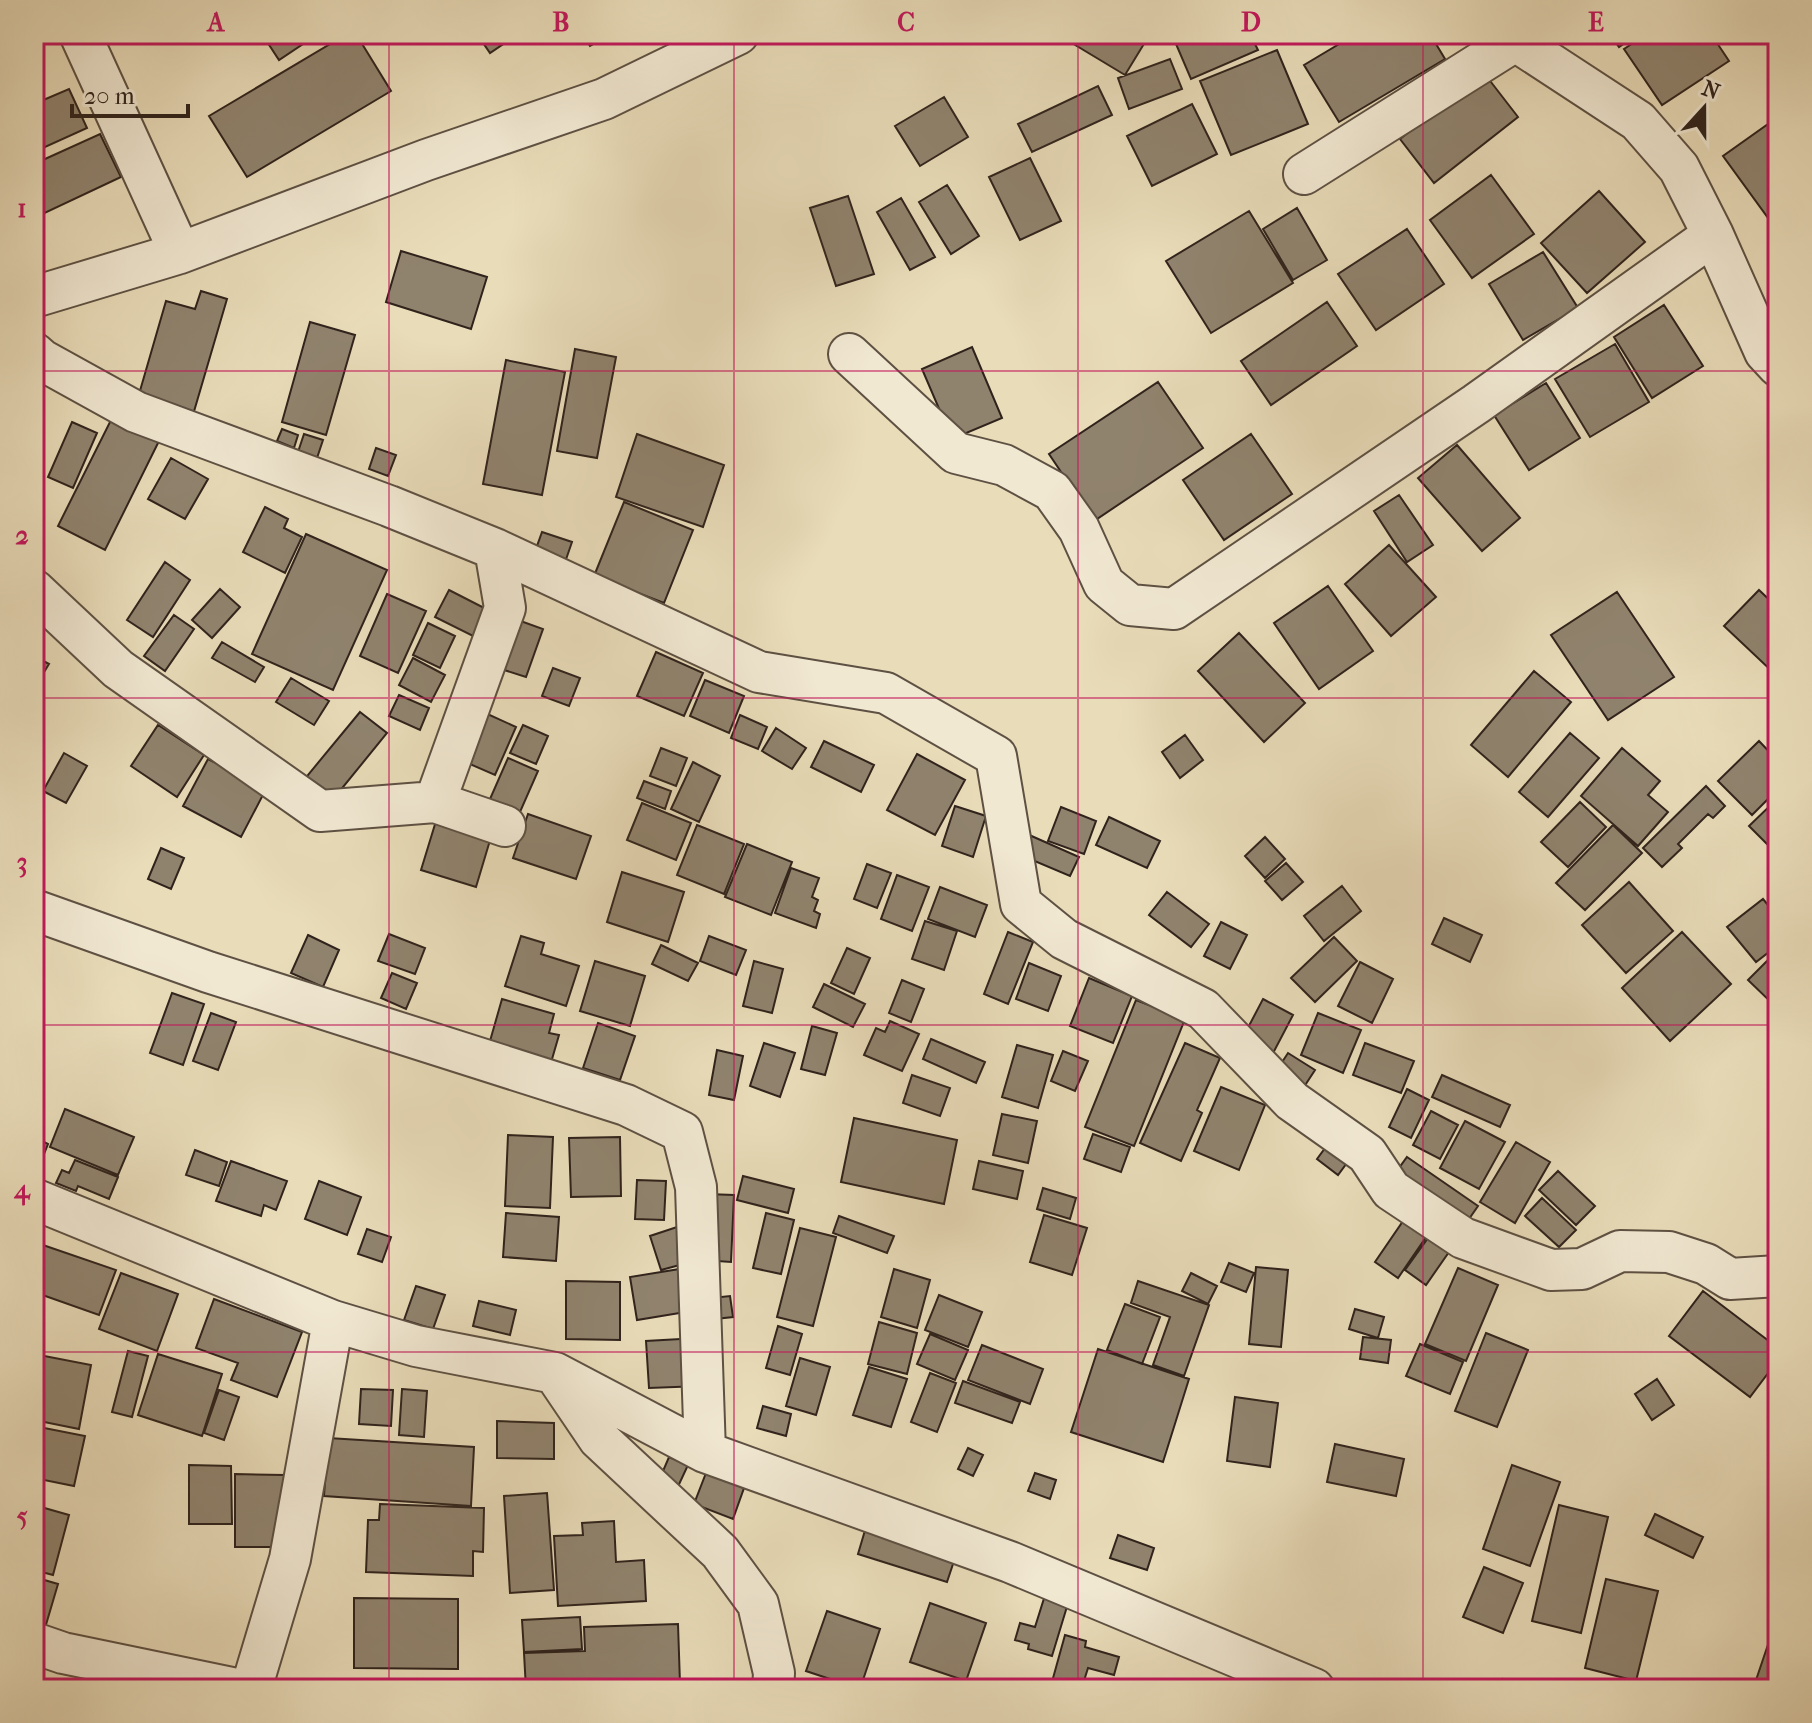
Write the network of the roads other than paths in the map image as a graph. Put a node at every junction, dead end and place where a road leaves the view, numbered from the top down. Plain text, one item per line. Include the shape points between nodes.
1 (80, 34) edge
2 (738, 34) edge
3 (1510, 38) edge
4 (1304, 174) dead end
5 (1713, 235) junction
6 (180, 253) junction
7 (34, 297) edge
8 (34, 353) edge
9 (849, 354) dead end
10 (1778, 366) edge
11 (495, 549) junction
12 (34, 590) edge
13 (435, 802) junction
14 (505, 826) dead end
15 (34, 910) edge
16 (34, 1199) edge
17 (1778, 1276) edge
18 (333, 1321) junction
19 (555, 1373) junction
20 (705, 1452) junction
21 (34, 1643) edge
22 (1310, 1688) edge
23 (237, 1689) edge
24 (251, 1689) edge
25 (773, 1689) edge

1 - 6 street
2 - 6 street via 604,99
3 - 4 street
3 - 5 street via 1638,121 1679,168
5 - 9 street via 1174,609 1130,605 1104,584 1079,529 1052,491 1004,465 956,453
5 - 10 street via 1765,352
6 - 7 street
8 - 11 street via 136,412
11 - 13 street via 505,608
11 - 17 street via 759,672 886,693 996,756 1021,904 1064,939 1203,1009 1292,1101 1367,1154 1391,1190 1463,1238 1551,1270 1582,1269 1620,1251 1632,1251 1669,1252 1706,1264 1730,1279
12 - 13 street via 118,669 320,811
13 - 14 street
15 - 20 street via 208,972 626,1105 682,1132 696,1187
16 - 18 street
18 - 19 street via 416,1346
18 - 24 street via 290,1559
19 - 20 street
19 - 25 street via 599,1439 720,1552 758,1604
20 - 22 street via 1010,1562
21 - 23 street

